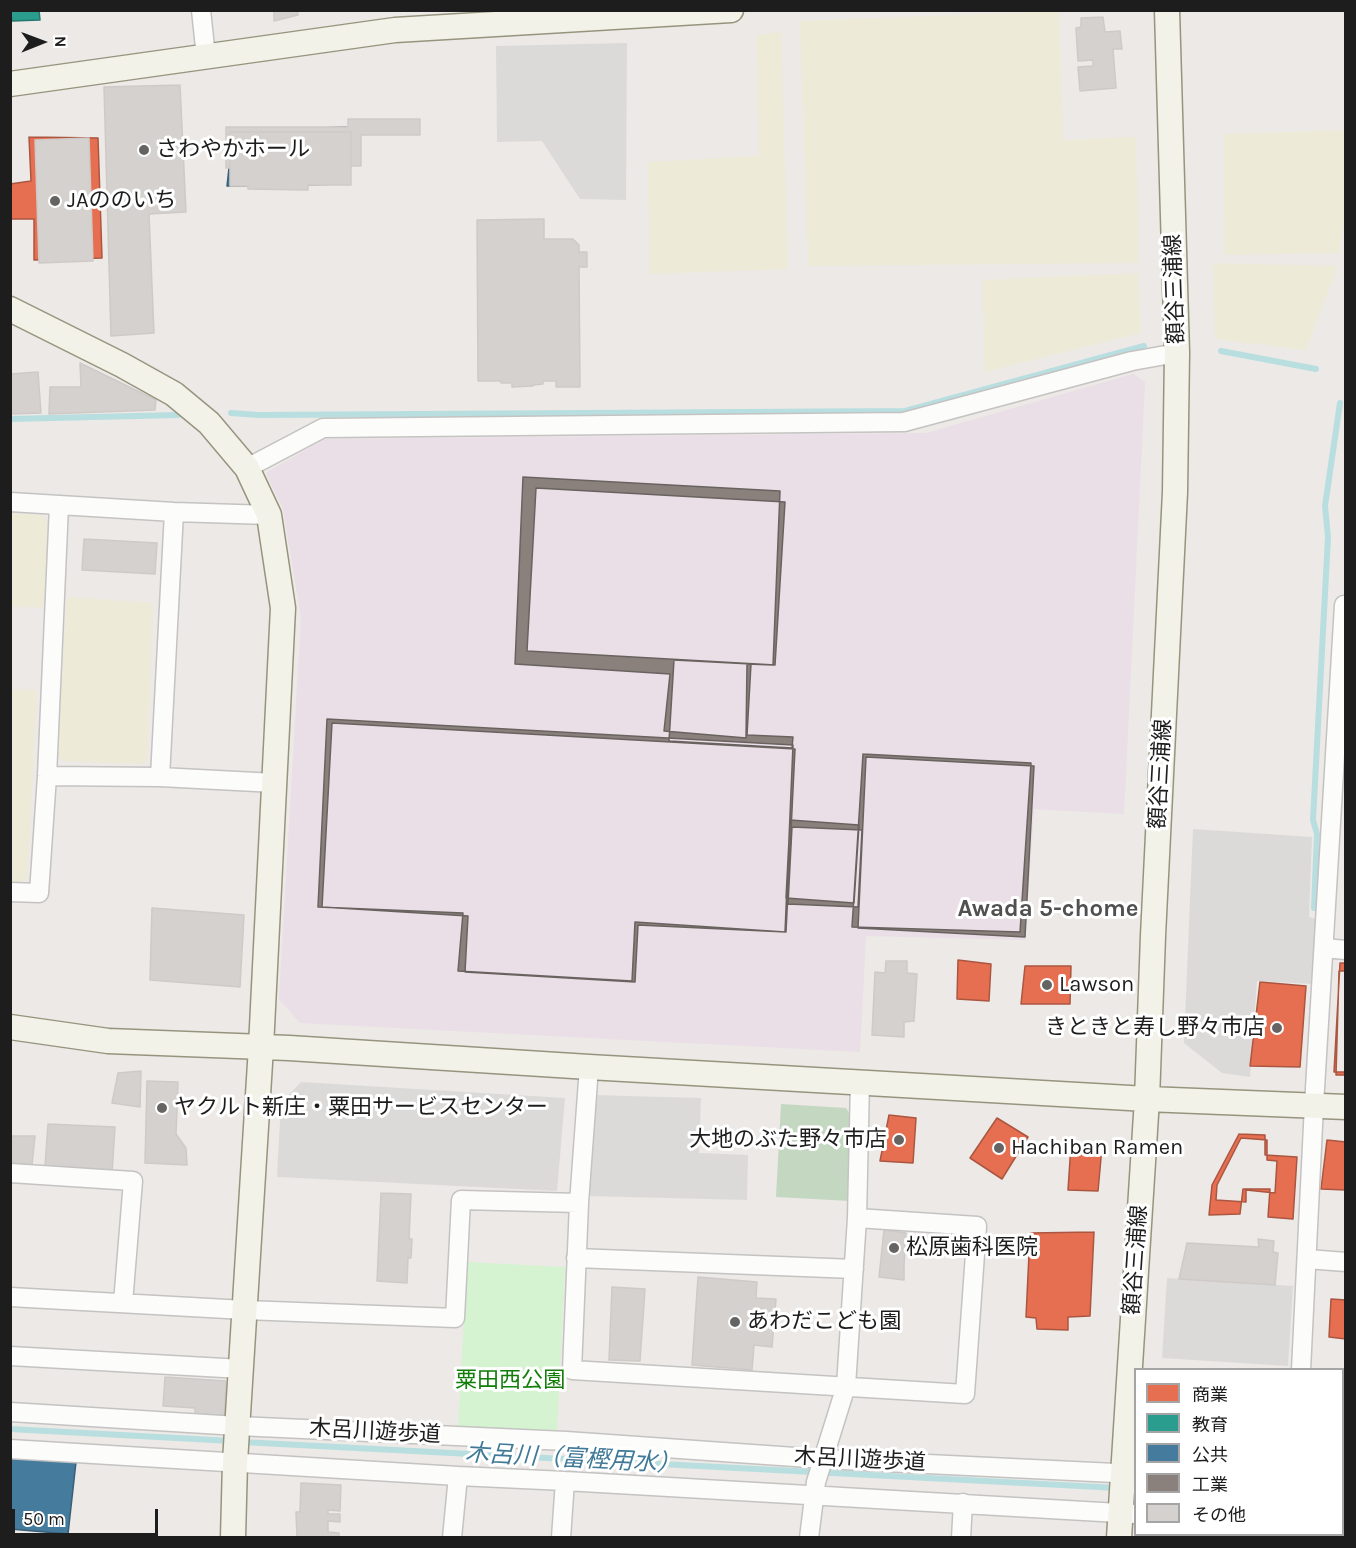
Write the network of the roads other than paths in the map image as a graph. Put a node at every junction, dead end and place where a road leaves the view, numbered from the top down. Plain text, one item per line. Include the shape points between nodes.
1 (201, 10) edge
2 (731, 10) edge
3 (1167, 10) edge
4 (206, 57) junction
5 (10, 84) edge
6 (10, 309) edge
7 (1178, 353) junction
8 (247, 468) junction
9 (10, 502) edge
10 (59, 505) junction
11 (174, 512) junction
12 (269, 514) junction
13 (1346, 605) edge
14 (47, 776) junction
15 (160, 777) junction
16 (275, 783) junction
17 (10, 892) edge
18 (1324, 948) junction
19 (1346, 950) edge
20 (10, 1027) edge
21 (261, 1047) junction
22 (589, 1067) junction
23 (860, 1082) junction
24 (1147, 1099) junction
25 (1314, 1105) junction
26 (1346, 1107) edge
27 (10, 1173) edge
28 (579, 1203) junction
29 (857, 1218) junction
30 (576, 1257) junction
31 (1307, 1259) junction
32 (1346, 1262) edge
33 (854, 1269) junction
34 (10, 1297) edge
35 (123, 1303) junction
36 (245, 1310) junction
37 (10, 1356) edge
38 (1301, 1368) edge
39 (242, 1369) junction
40 (846, 1386) junction
41 (10, 1412) edge
42 (237, 1442) junction
43 (10, 1449) edge
44 (823, 1461) junction
45 (458, 1476) junction
46 (565, 1481) junction
47 (816, 1488) junction
48 (1126, 1493) edge
49 (963, 1503) junction
50 (233, 1538) edge
51 (452, 1538) edge
52 (561, 1538) edge
53 (809, 1538) edge
54 (961, 1538) edge
55 (1119, 1538) edge

1 - 4 street
2 - 4 street via 395,30
3 - 7 street, 額谷三浦線
4 - 5 street
6 - 8 street via 174,394 209,423
7 - 8 street via 1132,361 904,422 323,428
7 - 24 street, 額谷三浦線
8 - 12 street
9 - 10 street
10 - 11 street
10 - 14 street
11 - 12 street
11 - 15 street
12 - 16 street via 283,608
13 - 18 street
14 - 15 street
14 - 17 street via 39,893
15 - 16 street
16 - 21 street
18 - 19 street
18 - 25 street
20 - 21 street via 108,1041
21 - 22 street
21 - 36 street
22 - 23 street
22 - 28 street
23 - 24 street
23 - 29 street
24 - 25 street
24 - 48 street, 額谷三浦線
25 - 26 street
25 - 31 street
27 - 35 street via 133,1181
28 - 30 street
28 - 36 street via 461,1200 455,1318
29 - 33 street
29 - 40 street via 977,1226 965,1394
30 - 33 street
30 - 40 street via 572,1370
31 - 32 street
31 - 38 street
33 - 40 street
34 - 35 street
35 - 36 street
36 - 39 street
37 - 39 street
39 - 42 street
40 - 44 street
41 - 42 street, 木呂川遊歩道
42 - 43 street
42 - 44 street, 木呂川遊歩道 via 566,1441
42 - 45 street
42 - 50 street
44 - 47 street
44 - 48 street, 木呂川遊歩道
45 - 46 street
45 - 51 street
46 - 47 street
46 - 52 street
47 - 49 street
47 - 53 street
48 - 49 street
48 - 55 street, 額谷三浦線
49 - 54 street

